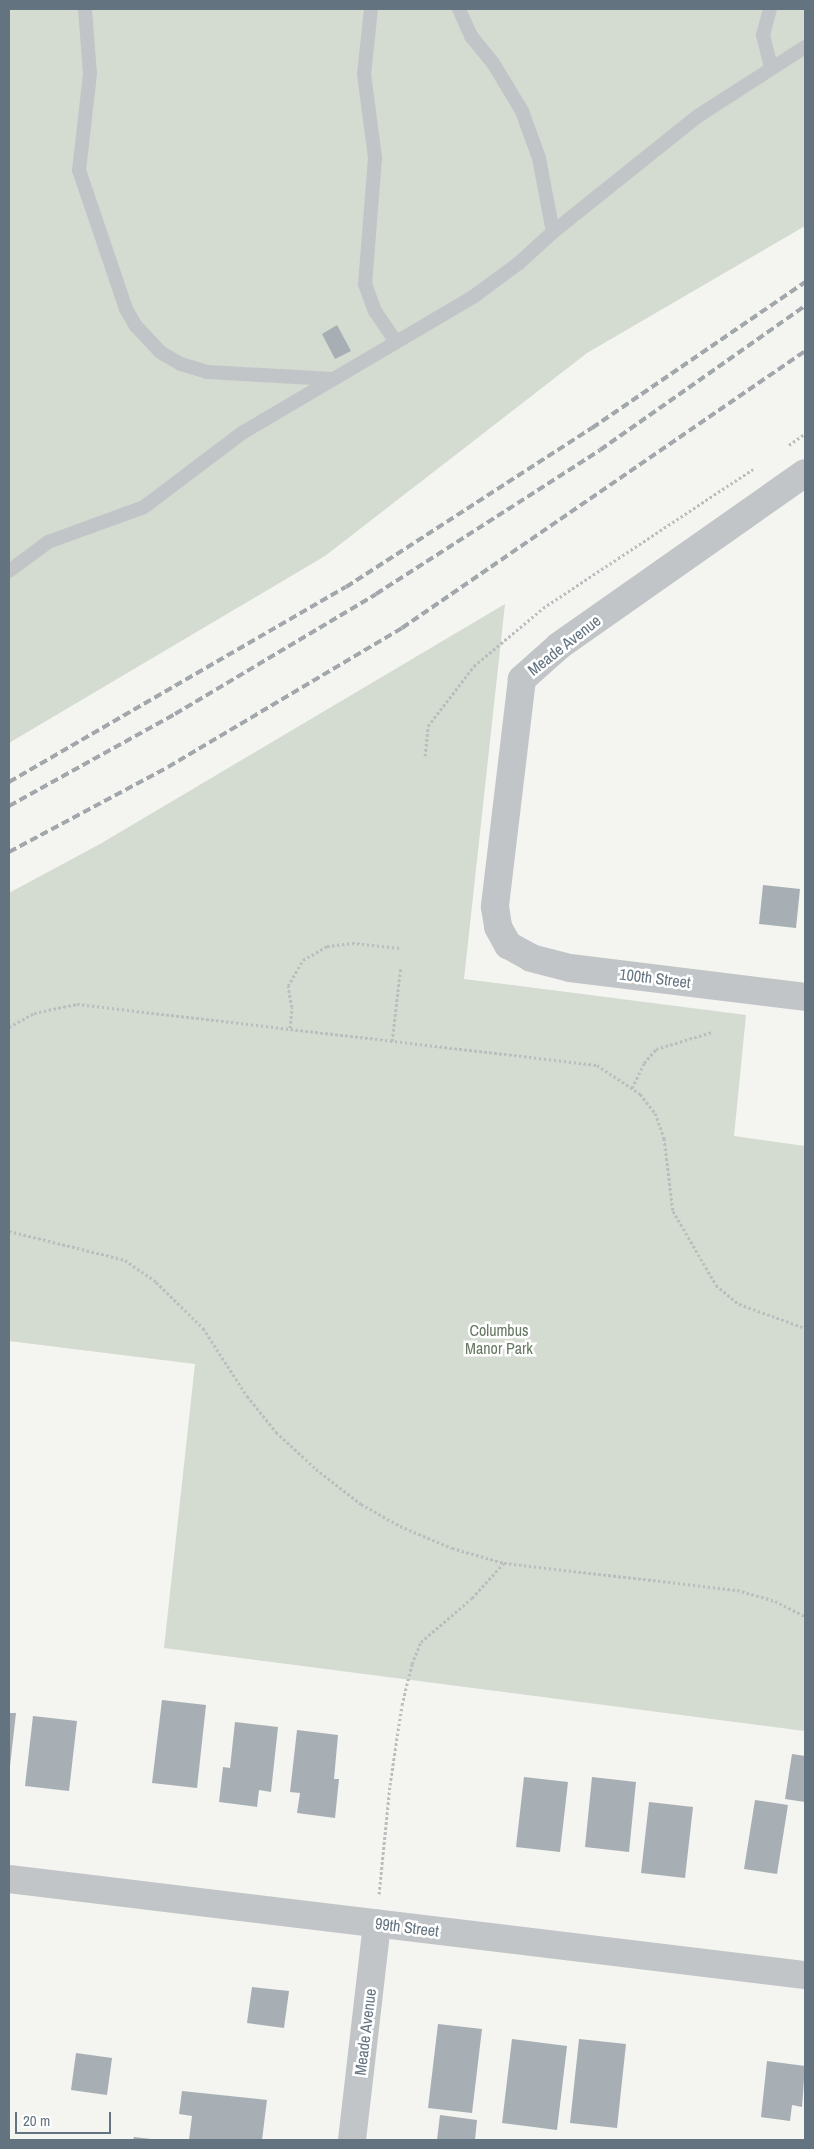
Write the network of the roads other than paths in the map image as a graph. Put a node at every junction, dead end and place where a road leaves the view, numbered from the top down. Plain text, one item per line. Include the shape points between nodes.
1 (85, 9) edge
2 (371, 9) edge
3 (459, 9) edge
4 (770, 9) edge
5 (805, 47) edge
6 (770, 68) junction
7 (553, 232) junction
8 (395, 342) junction
9 (333, 379) junction
10 (805, 474) edge
11 (9, 571) edge
12 (508, 946) joint
13 (805, 997) edge
14 (9, 1878) edge
15 (377, 1924) junction
16 (805, 1976) edge
17 (352, 2140) edge

1 - 9 lane via 90,74 79,170 126,308 136,326 160,352 181,364 207,372
2 - 8 lane via 364,74 375,158 365,284 375,311
3 - 7 lane via 471,36 493,63 522,111 539,158
4 - 6 lane via 763,35
5 - 6 lane
6 - 7 lane via 698,116
7 - 8 lane via 519,263 472,297
8 - 9 lane
9 - 11 lane via 242,433 144,507 48,542
10 - 12 street, Meade Avenue via 559,646 522,679 495,907 498,927
12 - 13 street, 100th Street via 531,958 570,968
14 - 15 street, 99th Street
15 - 16 street, 99th Street
15 - 17 street, Meade Avenue

